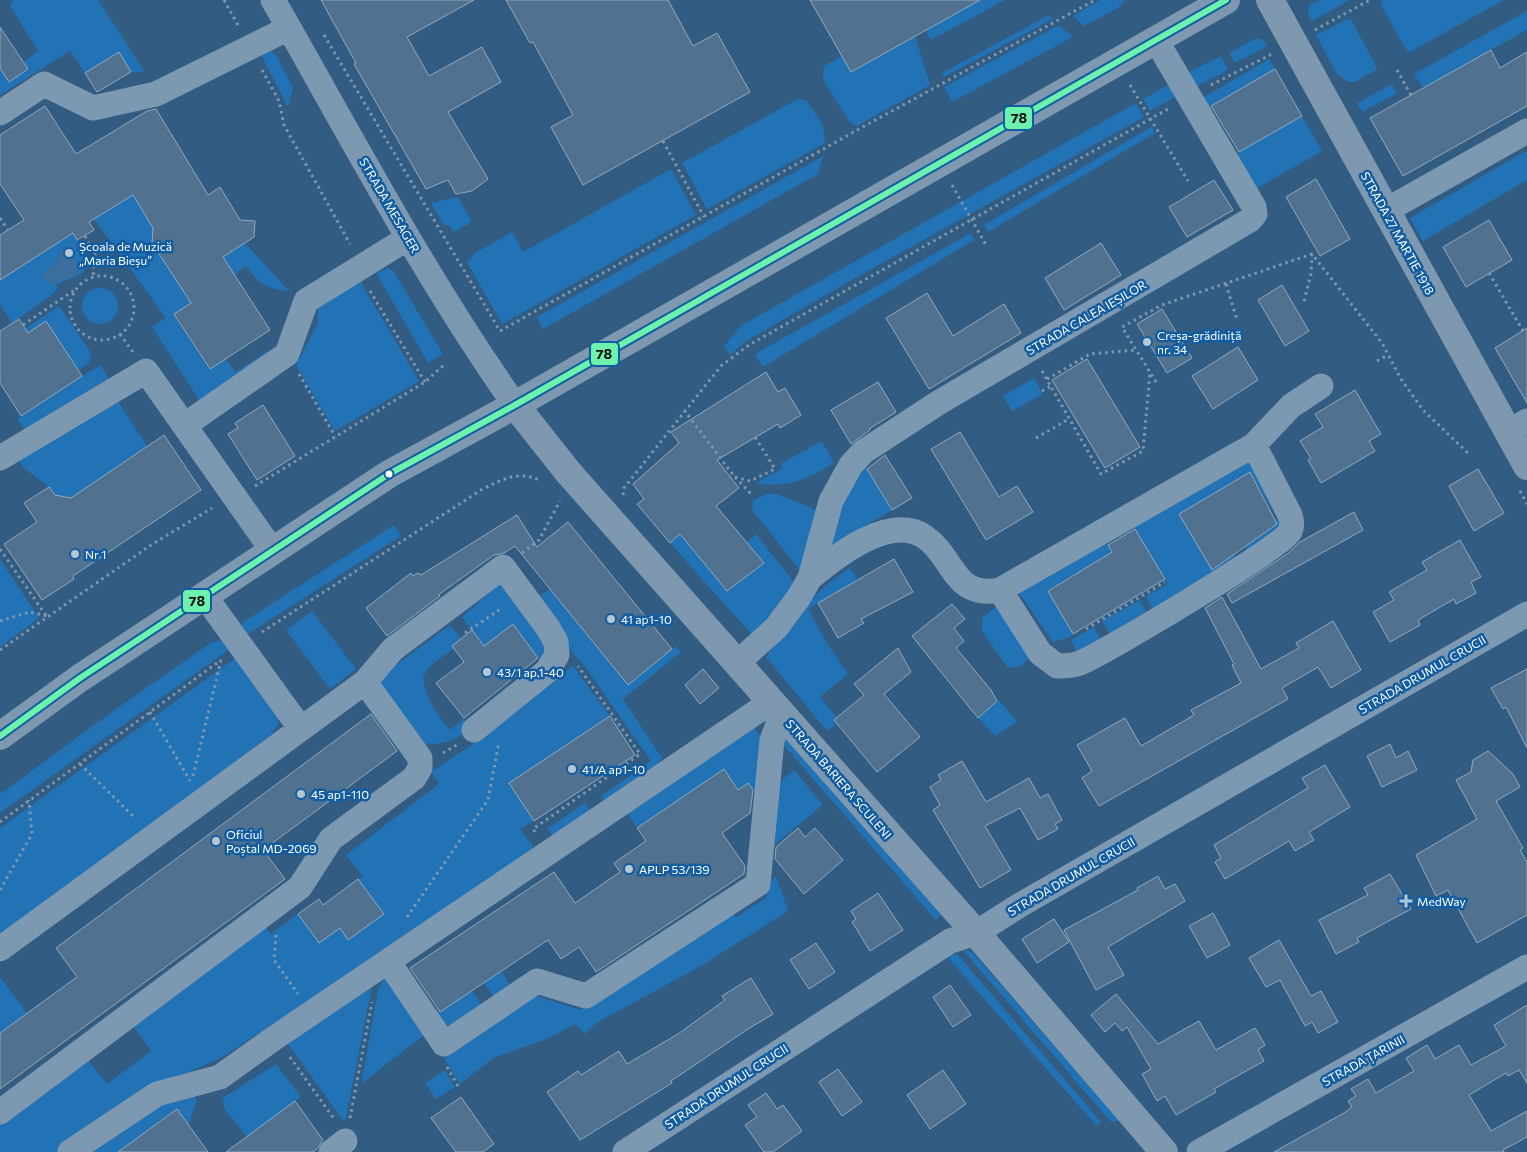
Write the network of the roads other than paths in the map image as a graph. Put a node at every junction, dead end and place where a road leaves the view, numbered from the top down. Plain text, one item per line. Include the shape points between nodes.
1 (273, 0) edge
2 (1226, 0) edge
3 (1270, 0) edge
4 (289, 28) junction
5 (1156, 40) junction
6 (0, 113) edge
7 (1527, 132) edge
8 (1385, 211) junction
9 (408, 238) junction
10 (1321, 386) dead end
11 (515, 404) junction
12 (185, 425) junction
13 (1518, 427) edge
14 (1254, 445) junction
15 (0, 458) edge
16 (1527, 466) edge
17 (272, 550) junction
18 (810, 578) junction
19 (1000, 590) junction
20 (204, 595) junction
21 (1527, 614) edge
22 (737, 663) junction
23 (364, 682) junction
24 (777, 708) junction
25 (301, 728) junction
26 (474, 730) road end
27 (0, 736) edge
28 (976, 933) junction
29 (0, 949) edge
30 (383, 964) junction
31 (1527, 967) edge
32 (0, 1112) edge
33 (638, 1149) edge
34 (70, 1152) edge
35 (1164, 1152) edge
36 (1199, 1152) edge

1 - 4 street, STRADA MESAGER
2 - 5 main road
3 - 8 main road, STRADA 27 MARTIE 1918
4 - 6 street via 156,94 93,108 44,84
4 - 9 street, STRADA MESAGER
5 - 11 main road
5 - 18 street, STRADA CALEA IEȘILOR via 1255,214 1250,220 938,403 863,452 851,465 830,501
7 - 8 street
8 - 13 main road, STRADA 27 MARTIE 1918
9 - 11 street, STRADA MESAGER via 474,346
9 - 12 street via 306,301 287,354
10 - 14 street, STRADA CALEA IEȘILOR via 1291,406
11 - 17 main road via 389,474
11 - 22 main road, STRADA BARIERA SCULENI via 568,472
12 - 15 street via 146,371
12 - 17 street
13 - 16 main road, STRADA 27 MARTIE 1918
14 - 19 street, STRADA CALEA IEȘILOR
14 - 19 street via 1290,515 1289,534 1248,564 1112,646 1079,664 1057,666 1040,652
17 - 20 main road
18 - 19 street, STRADA CALEA IEȘILOR via 833,559 868,538 899,531 924,536 961,582 971,589 985,593
18 - 22 street, STRADA CALEA IEȘILOR via 788,614
20 - 25 street
20 - 27 main road
21 - 28 street, STRADA DRUMUL CRUCII
22 - 24 main road, STRADA BARIERA SCULENI
23 - 25 street
23 - 26 street via 393,649 503,567 556,642 556,655 548,671
23 - 32 street via 421,762 414,778 331,839 300,887
24 - 28 main road, STRADA BARIERA SCULENI
24 - 30 street
24 - 30 street via 758,884 586,996 537,981 444,1044
25 - 29 street
28 - 33 street, STRADA DRUMUL CRUCII via 950,941
28 - 35 main road, STRADA BARIERA SCULENI
30 - 34 street via 220,1078 157,1094
31 - 36 street, STRADA ȚARINII

